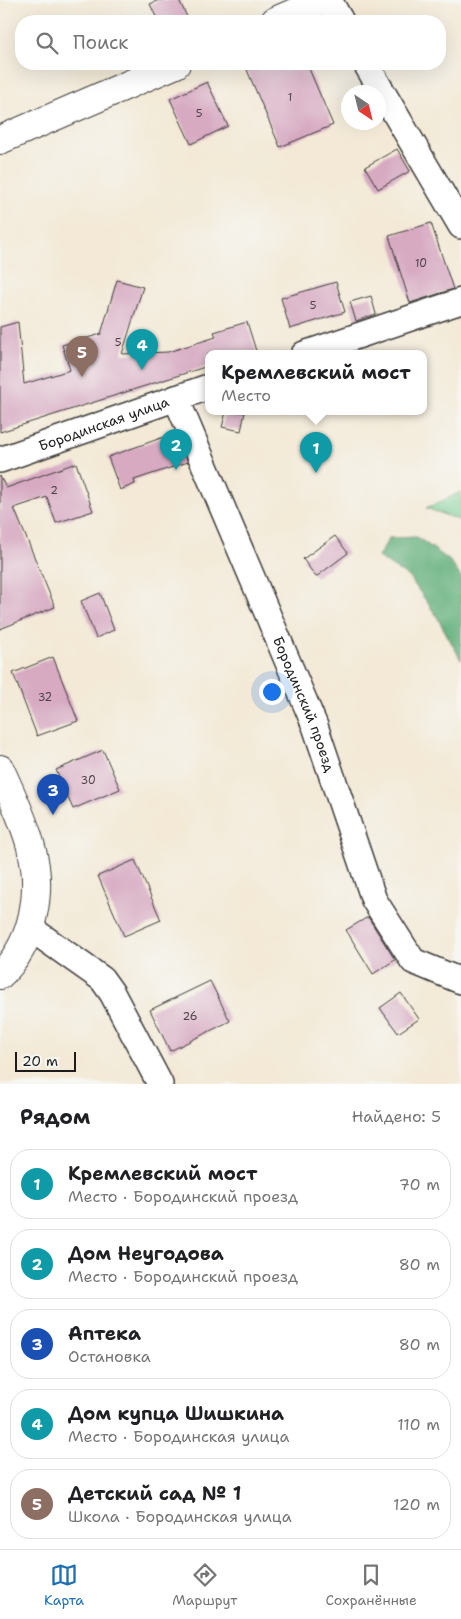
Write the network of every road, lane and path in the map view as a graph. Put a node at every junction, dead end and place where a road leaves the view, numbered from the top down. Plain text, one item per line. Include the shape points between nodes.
1 (324, 0) edge
2 (329, 0) edge
3 (288, 15) edge
4 (338, 15) edge
5 (162, 70) edge
6 (370, 70) edge
7 (0, 140) edge
8 (461, 226) edge
9 (461, 301) edge
10 (316, 350) edge
11 (205, 388) edge
12 (176, 398) junction
13 (0, 460) edge
14 (0, 769) edge
15 (30, 928) junction
16 (0, 975) edge
17 (461, 981) edge
18 (160, 1084) edge

1 - 3 main road
2 - 4 street
5 - 7 main road
6 - 8 street
9 - 10 street
11 - 12 street, Бородинская улица
12 - 13 street, Бородинская улица
12 - 17 street, Бородинский проезд via 315,726 374,900 413,961
14 - 15 main road via 31,847 36,873
15 - 16 main road via 14,958
15 - 18 street via 102,980

